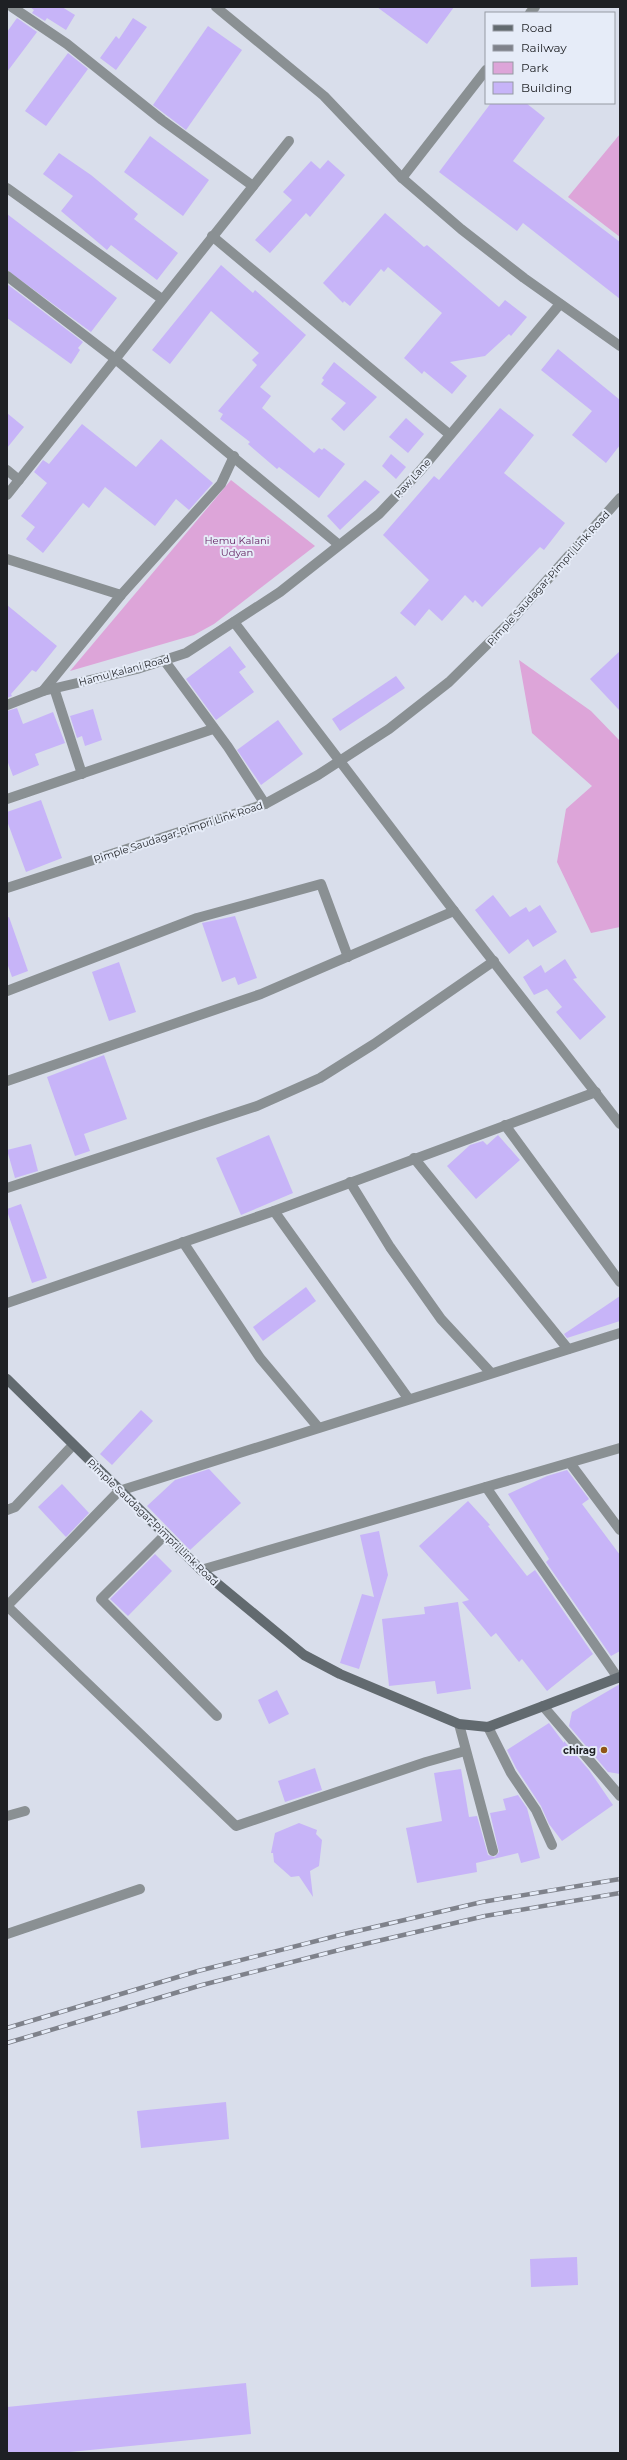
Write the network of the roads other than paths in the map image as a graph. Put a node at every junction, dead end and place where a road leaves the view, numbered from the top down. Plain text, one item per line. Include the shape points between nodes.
1 (12, 7) edge
2 (216, 7) edge
3 (485, 71) edge
4 (288, 141) dead end
5 (402, 178) junction
6 (253, 186) junction
7 (7, 188) edge
8 (212, 236) junction
9 (7, 276) edge
10 (162, 299) junction
11 (560, 304) junction
12 (619, 345) edge
13 (114, 358) junction
14 (449, 434) junction
15 (234, 456) junction
16 (7, 470) edge
17 (19, 480) junction
18 (7, 495) edge
19 (620, 498) edge
20 (338, 544) junction
21 (7, 559) edge
22 (121, 595) junction
23 (234, 622) junction
24 (164, 660) junction
25 (54, 688) junction
26 (43, 691) junction
27 (7, 705) edge
28 (214, 729) junction
29 (340, 761) junction
30 (82, 774) junction
31 (7, 799) edge
32 (265, 804) junction
33 (7, 888) edge
34 (454, 911) junction
35 (348, 957) junction
36 (494, 961) junction
37 (7, 991) edge
38 (7, 1080) edge
39 (596, 1092) junction
40 (618, 1117) edge
41 (505, 1125) junction
42 (414, 1158) junction
43 (350, 1182) junction
44 (7, 1188) edge
45 (274, 1211) junction
46 (183, 1242) junction
47 (620, 1282) edge
48 (7, 1303) edge
49 (620, 1333) edge
50 (568, 1349) junction
51 (491, 1373) junction
52 (7, 1379) edge
53 (408, 1398) junction
54 (318, 1427) junction
55 (73, 1445) junction
56 (620, 1448) edge
57 (570, 1463) junction
58 (486, 1487) junction
59 (119, 1491) junction
60 (7, 1510) edge
61 (620, 1530) edge
62 (165, 1535) junction
63 (201, 1570) junction
64 (7, 1606) edge
65 (619, 1678) edge
66 (543, 1706) junction
67 (217, 1716) dead end
68 (459, 1724) junction
69 (488, 1727) junction
70 (465, 1751) junction
71 (620, 1796) edge
72 (25, 1811) dead end
73 (7, 1816) edge
74 (552, 1845) dead end
75 (493, 1851) dead end
76 (140, 1889) dead end
77 (7, 1934) edge

1 - 6 street via 67,44 162,120
2 - 5 street via 324,96
3 - 5 street
4 - 6 street
5 - 11 street via 461,229
6 - 8 street
7 - 10 street
8 - 10 street
8 - 14 street
9 - 13 street
10 - 13 street
11 - 12 street
11 - 14 street, Raw Lane
13 - 15 street
13 - 17 street
14 - 20 street, Raw Lane via 379,514
15 - 20 street
15 - 22 street via 221,484
16 - 17 street
17 - 18 street
19 - 29 street, Pimple Saudagar-Pimpri Link Road via 509,623 449,682 389,729
20 - 23 street, Raw Lane via 280,592
21 - 22 street
22 - 26 street
23 - 24 street, Hamu Kalani Road via 186,653
23 - 29 street
24 - 25 street, Hamu Kalani Road
24 - 28 street
25 - 26 street, Hamu Kalani Road
25 - 30 street
26 - 27 street, Hamu Kalani Road
28 - 30 street
28 - 32 street
29 - 32 street, Pimple Saudagar-Pimpri Link Road
29 - 34 street
30 - 31 street
32 - 33 street, Pimple Saudagar-Pimpri Link Road
34 - 35 street
34 - 36 street
35 - 37 street via 321,884 197,918
35 - 38 street via 261,994
36 - 39 street
36 - 44 street via 320,1078 257,1106
39 - 40 street
39 - 41 street
41 - 42 street
41 - 47 street
42 - 43 street
42 - 50 street
43 - 45 street
43 - 51 street via 390,1247 440,1319
45 - 46 street
45 - 53 street
46 - 48 street
46 - 54 street via 260,1358
49 - 50 street
50 - 51 street
51 - 53 street
52 - 55 street, Pimple Saudagar-Pimpri Link Road
53 - 54 street
54 - 59 street
55 - 59 street, Pimple Saudagar-Pimpri Link Road
55 - 60 street via 16,1507
56 - 57 street
57 - 58 street
57 - 61 street
58 - 63 street
58 - 65 street
59 - 62 street, Pimple Saudagar-Pimpri Link Road
59 - 64 street
62 - 63 street, Pimple Saudagar-Pimpri Link Road
62 - 67 street via 101,1599
63 - 68 street, Pimple Saudagar-Pimpri Link Road via 304,1655 340,1674
64 - 70 street via 236,1826
65 - 66 street, Pimple Saudagar-Pimpri Link Road
66 - 69 street, Pimple Saudagar-Pimpri Link Road
66 - 71 street
68 - 69 street, Pimple Saudagar-Pimpri Link Road
68 - 70 street
69 - 74 street via 511,1773 536,1810
70 - 75 street
72 - 73 street
76 - 77 street

